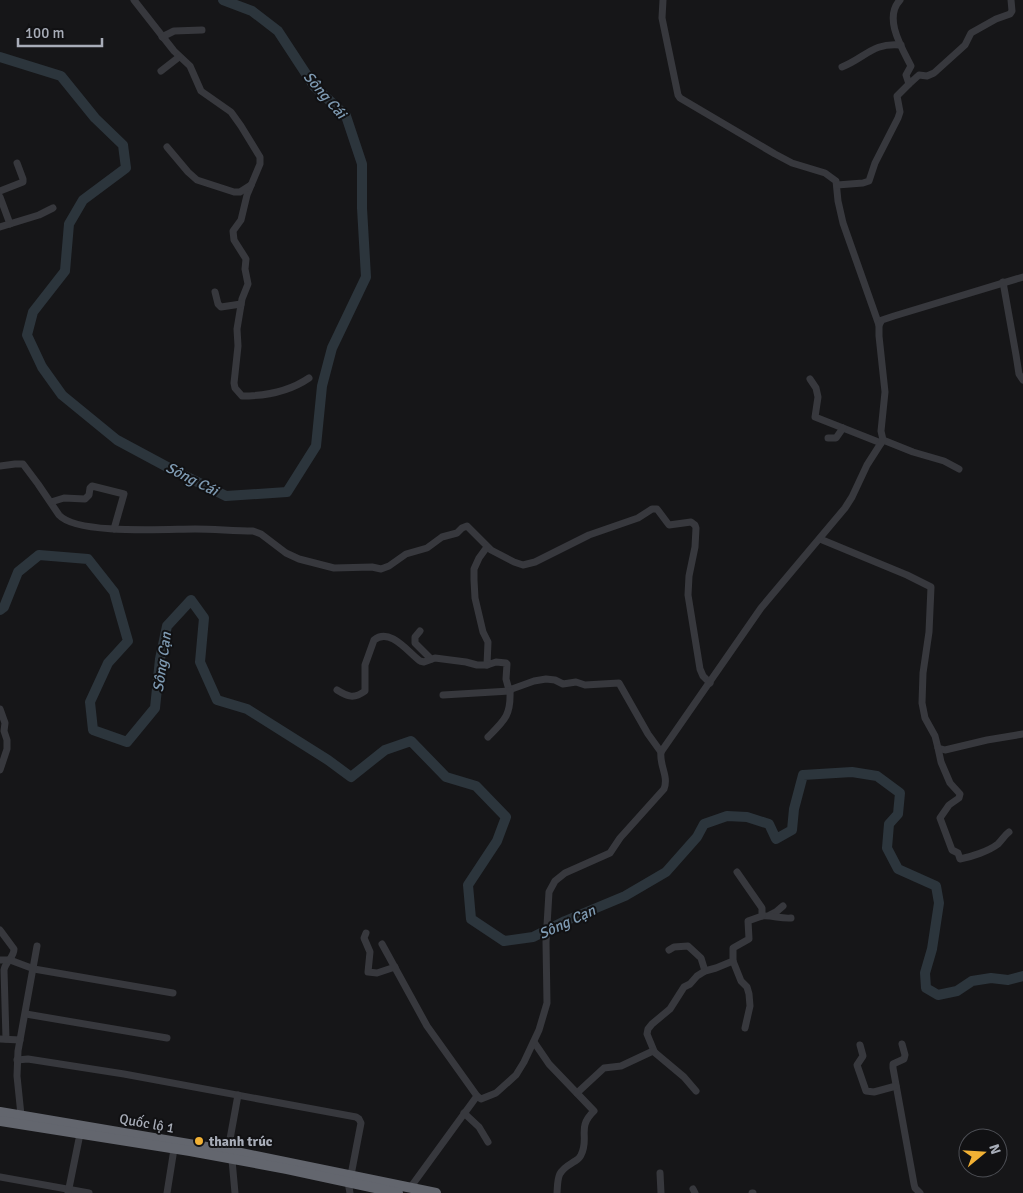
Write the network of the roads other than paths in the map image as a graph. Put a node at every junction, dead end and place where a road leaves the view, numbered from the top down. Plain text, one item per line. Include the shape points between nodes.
1 (134, 0) edge
2 (663, 0) edge
3 (900, 0) edge
4 (1011, 0) edge
5 (202, 30) dead end
6 (162, 37) junction
7 (901, 45) junction
8 (179, 57) junction
9 (842, 67) dead end
10 (161, 71) dead end
11 (909, 84) junction
12 (167, 148) dead end
13 (17, 163) dead end
14 (837, 184) junction
15 (251, 186) junction
16 (0, 191) edge
17 (0, 198) edge
18 (53, 208) dead end
19 (10, 224) junction
20 (0, 227) edge
21 (1023, 276) edge
22 (1003, 282) junction
23 (215, 292) dead end
24 (241, 304) junction
25 (879, 325) junction
26 (309, 378) dead end
27 (810, 379) dead end
28 (1023, 380) edge
29 (842, 428) junction
30 (828, 438) dead end
31 (882, 441) junction
32 (0, 466) edge
33 (959, 468) dead end
34 (51, 502) junction
35 (114, 529) junction
36 (820, 539) junction
37 (487, 547) junction
38 (420, 631) dead end
39 (431, 659) junction
40 (487, 664) junction
41 (710, 683) junction
42 (337, 690) dead end
43 (510, 691) junction
44 (443, 694) dead end
45 (0, 709) edge
46 (1023, 734) edge
47 (488, 737) dead end
48 (938, 748) junction
49 (660, 752) junction
50 (0, 770) edge
51 (1009, 832) dead end
52 (737, 872) dead end
53 (783, 906) dead end
54 (770, 915) junction
55 (762, 916) junction
56 (791, 918) dead end
57 (0, 930) edge
58 (366, 933) dead end
59 (382, 944) dead end
60 (37, 946) dead end
61 (669, 950) dead end
62 (0, 960) edge
63 (10, 960) junction
64 (733, 961) junction
65 (394, 967) junction
66 (34, 969) junction
67 (705, 971) junction
68 (173, 993) dead end
69 (26, 1014) junction
70 (745, 1028) dead end
71 (167, 1038) dead end
72 (3, 1039) edge
73 (20, 1040) junction
74 (534, 1042) junction
75 (902, 1044) dead end
76 (860, 1045) dead end
77 (654, 1051) junction
78 (18, 1060) junction
79 (896, 1086) junction
80 (696, 1091) dead end
81 (577, 1093) junction
82 (238, 1096) junction
83 (477, 1096) junction
84 (0, 1112) edge
85 (464, 1113) junction
86 (21, 1115) junction
87 (0, 1121) edge
88 (80, 1134) junction
89 (488, 1142) dead end
90 (174, 1149) junction
91 (230, 1155) junction
92 (660, 1173) dead end
93 (0, 1177) edge
94 (349, 1179) junction
95 (410, 1188) junction
96 (68, 1191) edge
97 (89, 1193) edge
98 (167, 1193) edge
99 (235, 1193) edge
100 (350, 1193) edge
101 (398, 1193) edge
102 (436, 1193) edge
103 (557, 1193) edge
104 (661, 1193) edge
105 (920, 1193) edge

1 - 6 street
2 - 14 street via 662,18 680,98 784,158 832,176
3 - 7 street via 892,16
4 - 11 street via 1010,14 971,33 965,46 934,73 919,75
5 - 6 street via 174,31
6 - 8 street
7 - 9 street via 889,44 875,49
7 - 11 street via 911,66 906,76
8 - 10 street
8 - 15 street via 190,66 201,91 231,112 260,157
11 - 14 street via 897,96 900,112 869,182
12 - 15 street via 197,180 234,192
13 - 16 street via 23,182
14 - 25 street via 843,223
15 - 24 street via 241,220 233,231 234,240 246,259 248,287
17 - 19 street
18 - 19 street
19 - 20 street
21 - 22 street
22 - 25 street via 882,320
22 - 28 street
23 - 24 street via 221,307
24 - 26 street via 234,378 240,396 288,389
25 - 31 street via 885,392
27 - 29 street via 818,397 814,417
29 - 30 street via 836,438
29 - 31 street
31 - 33 street via 944,460
31 - 36 street via 852,497
32 - 34 street via 23,464
34 - 35 street via 62,519 71,523
34 - 35 street via 64,498 85,499 90,488 96,485 124,494
35 - 37 street via 253,531 299,559 350,569 383,569 467,526
36 - 41 street via 761,608
36 - 48 street via 932,587 922,703
37 - 40 street via 474,569 475,598 488,642
37 - 41 street via 523,565 589,535 638,518 654,508 669,525 693,523 696,547 689,576 689,602 700,669
38 - 39 street via 415,642
39 - 40 street via 477,666
39 - 42 street via 420,661 397,642 386,636 378,637 365,665 364,691 353,697
40 - 43 street via 506,662
41 - 49 street
43 - 44 street
43 - 47 street via 509,712
43 - 49 street via 546,679 563,684 618,683
45 - 50 street via 5,723 7,752
46 - 48 street via 945,750
48 - 51 street via 950,783 960,794 940,818 952,850 960,859 976,856 998,844
49 - 74 street via 666,783 664,789 610,852 565,873 549,892 547,1003
52 - 55 street via 762,908
53 - 54 street
54 - 55 street
54 - 56 street
55 - 64 street via 748,921 749,938 733,948
57 - 63 street via 14,949
58 - 65 street via 364,938 370,952 368,972 377,973
59 - 65 street
60 - 66 street
61 - 67 street via 688,946 701,958
62 - 63 street
63 - 66 street
63 - 72 street via 4,966
64 - 67 street
64 - 70 street via 749,994
65 - 83 street via 427,1026
66 - 68 street
66 - 69 street
67 - 77 street via 684,987 670,1009 648,1029
69 - 71 street
69 - 73 street
72 - 73 street
73 - 78 street
74 - 81 street via 549,1064
74 - 83 street via 509,1082 491,1096 481,1099
75 - 79 street via 904,1059 893,1064
76 - 79 street via 863,1056 857,1066 866,1091
77 - 80 street
77 - 81 street via 621,1066 604,1068
78 - 82 street via 49,1062
78 - 86 street
79 - 105 street via 914,1184
81 - 103 street via 594,1111 584,1123 582,1153 561,1171
82 - 91 street
82 - 94 street via 359,1119 361,1123
83 - 85 street
84 - 86 highway, Quốc lộ 1
85 - 89 street
85 - 95 street
86 - 91 highway, Quốc lộ 1
87 - 88 highway, Quốc lộ 1
88 - 90 highway, Quốc lộ 1
88 - 96 street
90 - 91 highway, Quốc lộ 1
90 - 98 street
91 - 94 highway, Quốc lộ 1
91 - 99 street
92 - 104 street
93 - 96 street
94 - 95 highway, Quốc lộ 1
94 - 100 street
94 - 101 highway, Quốc lộ 1
95 - 102 highway, Quốc lộ 1
96 - 97 street

